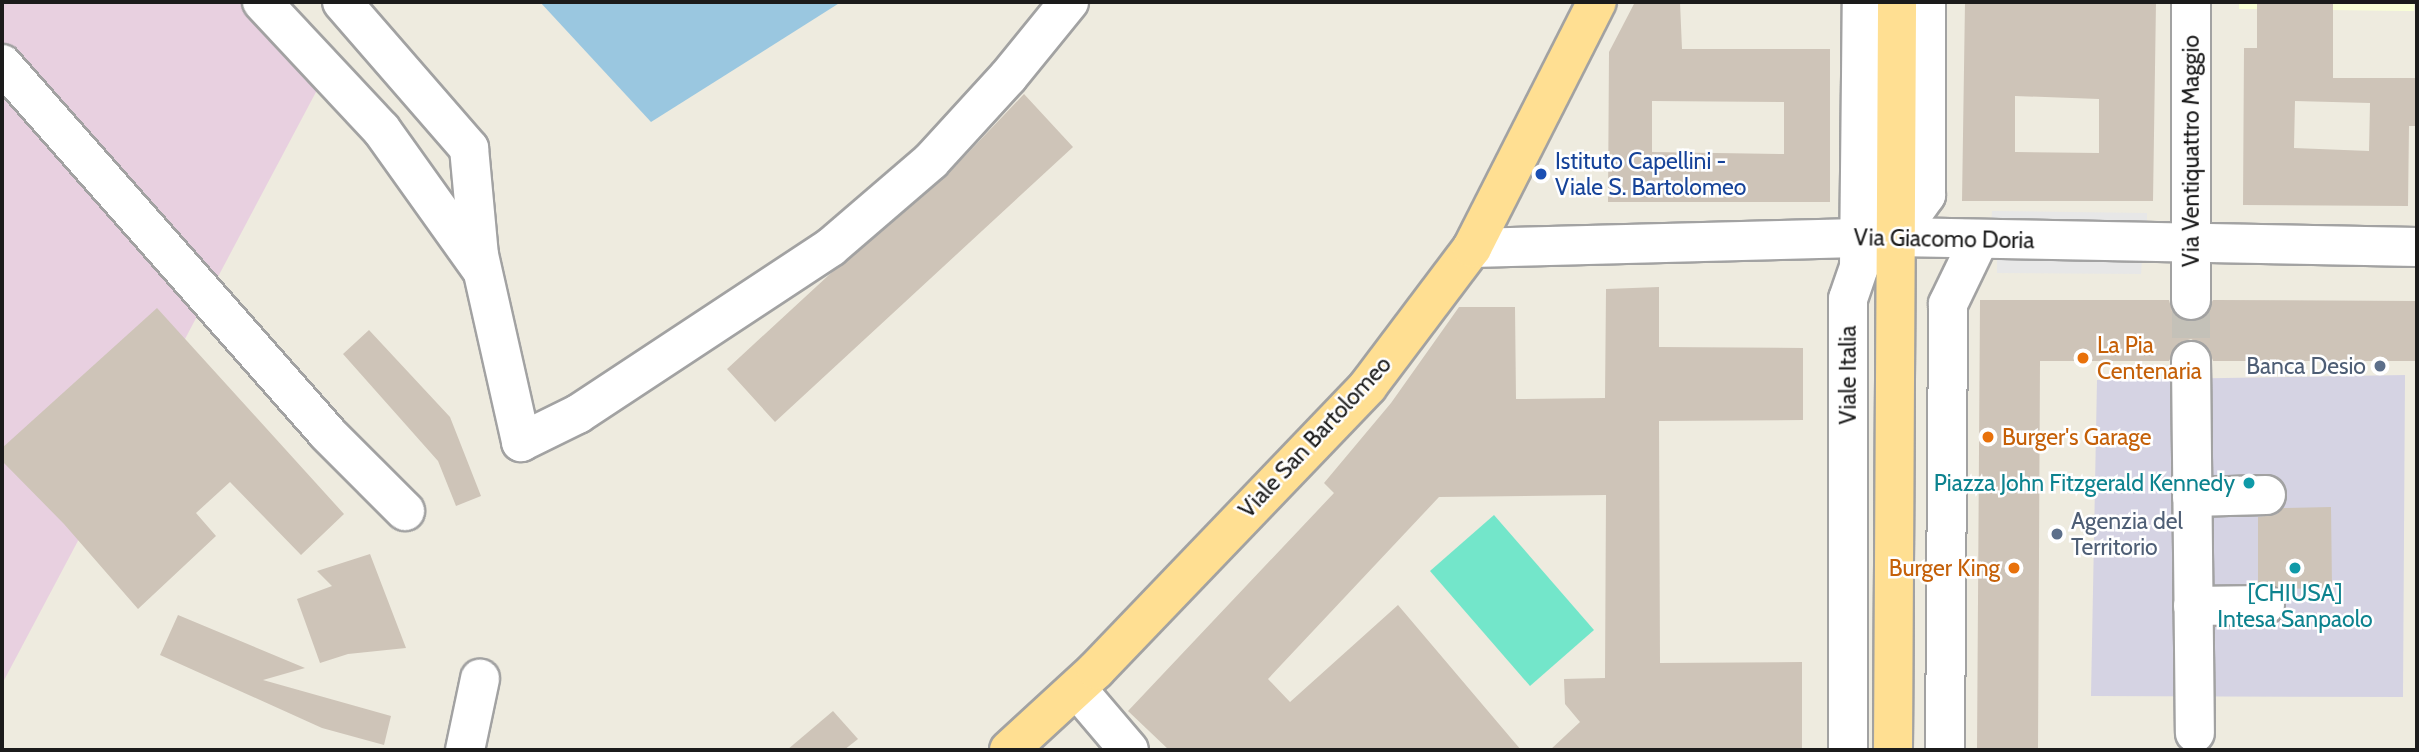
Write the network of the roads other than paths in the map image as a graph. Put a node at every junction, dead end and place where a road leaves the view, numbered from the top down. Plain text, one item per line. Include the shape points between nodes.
1 (262, 2) edge
2 (342, 2) edge
3 (1069, 2) edge
4 (1597, 2) edge
5 (1862, 2) edge
6 (1897, 2) edge
7 (1926, 2) edge
8 (2191, 2) edge
9 (2, 64) edge
10 (1877, 237) junction
11 (1979, 240) junction
12 (2190, 241) junction
13 (2417, 247) edge
14 (1472, 248) junction
15 (485, 274) junction
16 (2191, 300) tunnel mouth
17 (2191, 377) tunnel mouth
18 (2266, 495) dead end
19 (2192, 497) junction
20 (405, 511) dead end
21 (2265, 605) dead end
22 (2193, 606) junction
23 (480, 678) dead end
24 (1077, 689) junction
25 (2195, 733) dead end
26 (465, 750) edge
27 (1009, 750) edge
28 (1129, 750) edge
29 (1848, 750) edge
30 (1893, 750) edge
31 (1945, 750) edge

1 - 15 street via 381,129
2 - 15 street via 469,148
3 - 15 street via 931,161 831,247 578,414 521,442
4 - 14 main road, Viale San Bartolomeo
5 - 10 street, Viale Italia
6 - 10 main road, Viale Italia
7 - 10 street via 1926,195
8 - 12 street, Via Ventiquattro Maggio
9 - 20 street via 328,434
10 - 11 street, Via Giacomo Doria
10 - 14 street, Via Giacomo Doria
10 - 29 street, Viale Italia via 1859,267 1848,299
10 - 30 main road, Viale Italia
11 - 12 street, Via Giacomo Doria
11 - 31 street via 1948,304
12 - 13 street, Via Giacomo Doria
12 - 16 street, Via Ventiquattro Maggio
14 - 24 main road, Viale San Bartolomeo via 1368,386
17 - 19 street
18 - 19 street
19 - 22 street
21 - 22 street
22 - 25 street
23 - 26 street
24 - 27 main road, Viale San Bartolomeo
24 - 28 street

